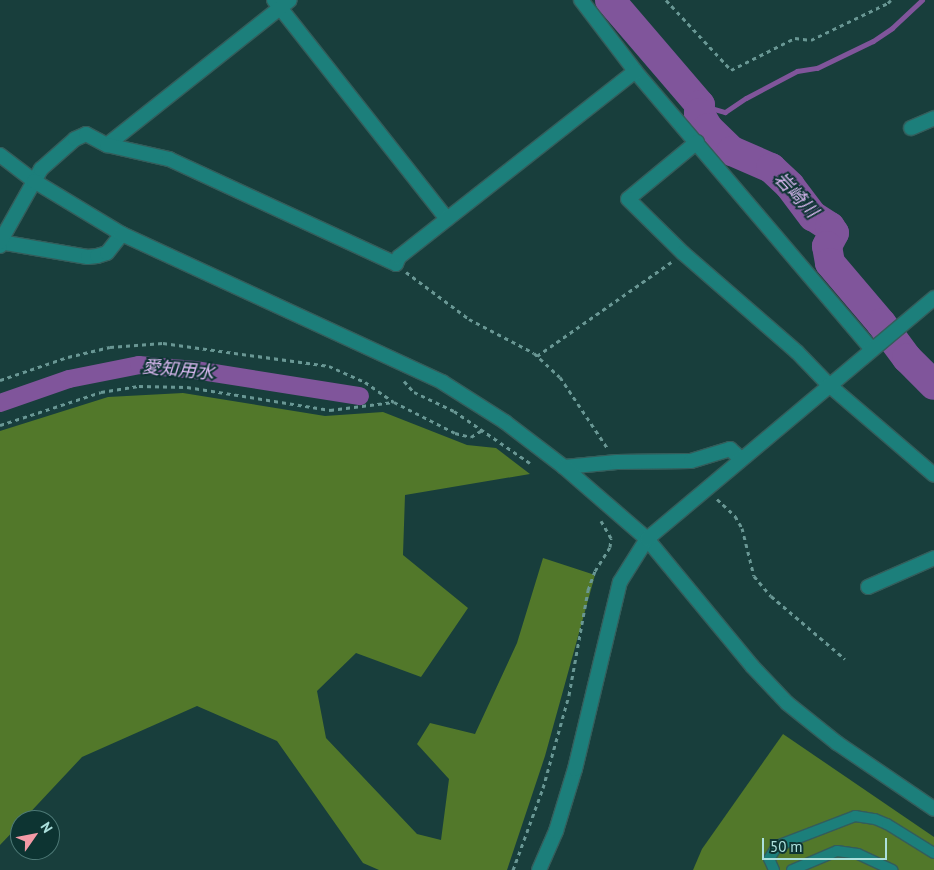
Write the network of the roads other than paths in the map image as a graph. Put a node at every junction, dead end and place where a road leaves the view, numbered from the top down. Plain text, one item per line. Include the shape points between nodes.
1 (581, 0) edge
2 (281, 3) edge
3 (635, 71) junction
4 (934, 118) edge
5 (911, 128) dead end
6 (697, 142) junction
7 (107, 145) junction
8 (0, 155) edge
9 (34, 181) junction
10 (447, 219) junction
11 (122, 234) junction
12 (0, 242) edge
13 (0, 246) edge
14 (934, 298) edge
15 (874, 347) junction
16 (829, 385) junction
17 (741, 459) junction
18 (564, 467) junction
19 (934, 476) edge
20 (647, 539) junction
21 (934, 558) edge
22 (868, 586) dead end
23 (934, 809) edge
24 (934, 854) edge
25 (540, 870) edge
26 (774, 870) edge
27 (792, 870) edge
28 (893, 870) edge

1 - 3 street
2 - 7 street
2 - 10 street
3 - 6 street
3 - 10 street
4 - 5 street
6 - 15 street
6 - 16 street via 628,199
7 - 9 street via 86,134 75,139 41,169
7 - 10 street via 169,159 396,264 399,257
8 - 9 street
9 - 11 street
9 - 12 street
11 - 12 street via 106,253 97,256
11 - 18 street via 442,382 505,422
12 - 13 street
14 - 15 street
15 - 16 street
16 - 17 street
16 - 19 street
17 - 18 street via 730,449 691,461
17 - 20 street
18 - 20 street
20 - 23 street via 752,666 787,703 837,743
20 - 25 street via 620,582 576,769
21 - 22 street
24 - 26 lane via 887,824 855,816 777,846 769,859
27 - 28 lane via 837,852 847,852

